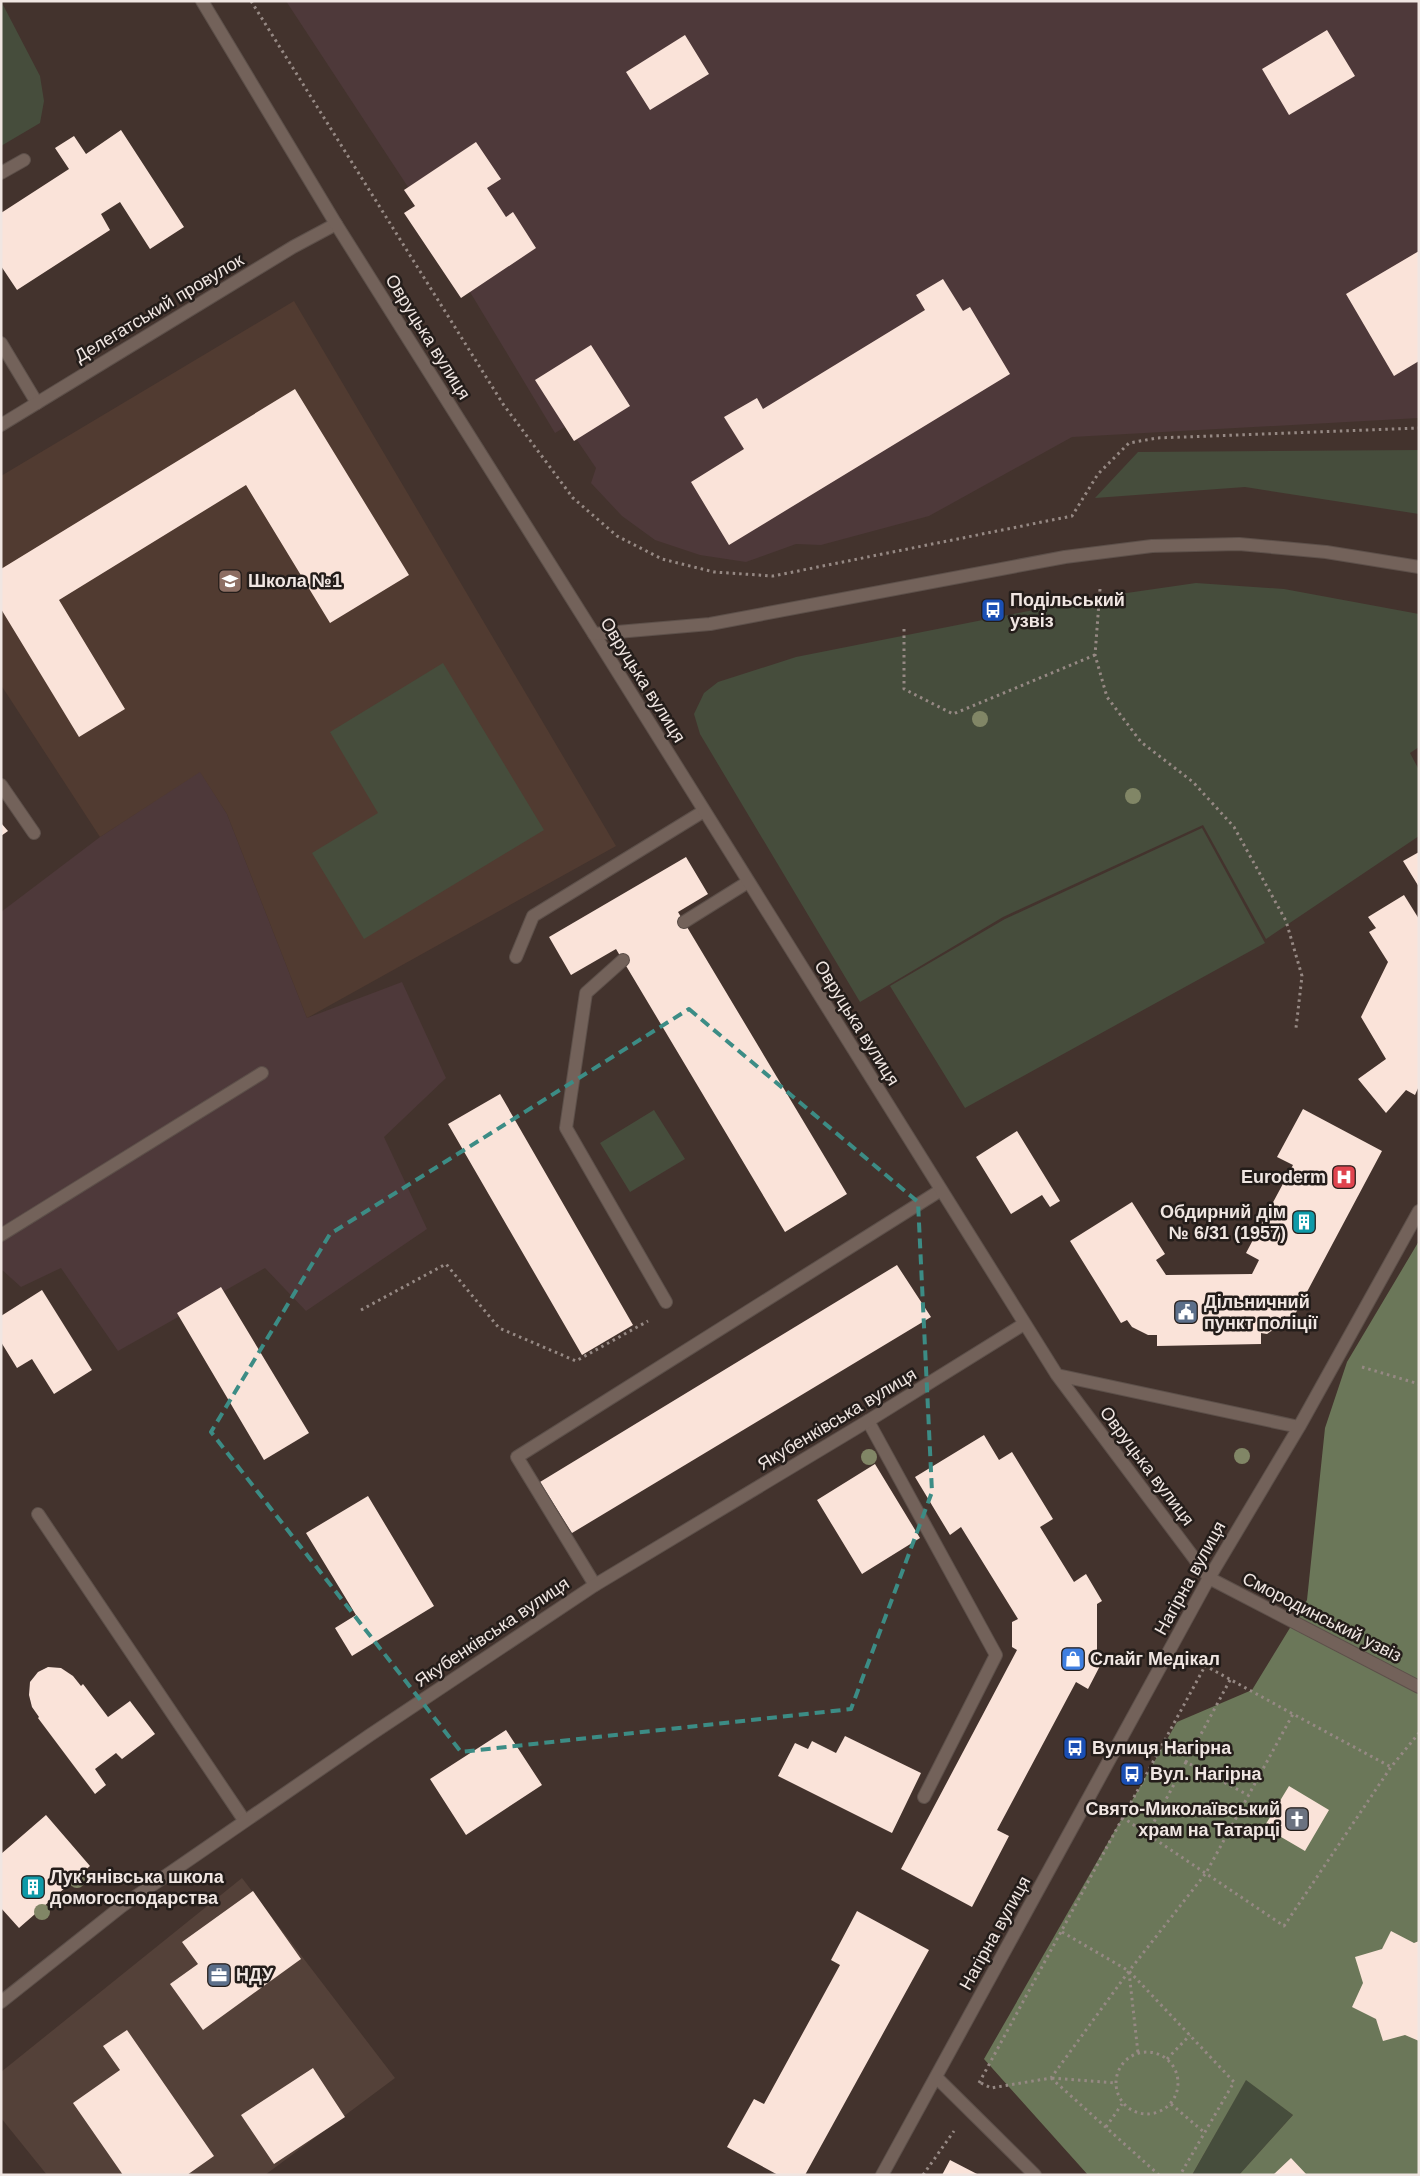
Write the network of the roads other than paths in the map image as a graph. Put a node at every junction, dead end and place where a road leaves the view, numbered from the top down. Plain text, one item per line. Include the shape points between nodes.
1 (202, 1) edge
2 (24, 160) dead end
3 (1, 173) edge
4 (336, 224) junction
5 (1, 344) edge
6 (37, 403) junction
7 (1, 425) edge
8 (1419, 567) edge
9 (594, 634) junction
10 (1, 785) edge
11 (704, 811) junction
12 (34, 833) dead end
13 (748, 882) junction
14 (684, 922) dead end
15 (516, 957) dead end
16 (623, 960) dead end
17 (262, 1073) dead end
18 (940, 1190) junction
19 (1419, 1211) edge
20 (1, 1235) edge
21 (666, 1302) dead end
22 (1024, 1324) junction
23 (1057, 1376) junction
24 (868, 1421) junction
25 (1299, 1427) junction
26 (38, 1514) dead end
27 (1209, 1578) junction
28 (595, 1585) junction
29 (1419, 1686) edge
30 (924, 1797) dead end
31 (244, 1820) junction
32 (1, 2002) edge
33 (936, 2077) junction
34 (882, 2175) edge
35 (1035, 2175) edge

1 - 4 street, Овруцька вулиця
2 - 3 street
4 - 6 street, Делегатський провулок
4 - 9 street, Овруцька вулиця
5 - 6 street
6 - 7 street, Делегатський провулок
8 - 9 street via 1326,552 1239,544 1152,546 1065,557 710,624
9 - 11 street, Овруцька вулиця
10 - 12 street
11 - 13 street, Овруцька вулиця
11 - 15 street via 533,916
13 - 14 street
13 - 18 street, Овруцька вулиця
16 - 21 street via 586,993 566,1128
17 - 20 street
18 - 22 street, Овруцька вулиця
18 - 28 street via 517,1457
19 - 25 street, Нагірна вулиця
22 - 23 street, Овруцька вулиця
22 - 24 street, Якубенківська вулиця
23 - 25 street, Овруцька вулиця
23 - 27 street, Овруцька вулиця
24 - 28 street, Якубенківська вулиця
24 - 30 street via 996,1655
25 - 27 street, Нагірна вулиця
26 - 31 street
27 - 29 street, Смородинський узвіз
27 - 33 street, Нагірна вулиця
28 - 31 street, Якубенківська вулиця
31 - 32 street, Якубенківська вулиця via 122,1906
33 - 34 street, Нагірна вулиця
33 - 35 street

